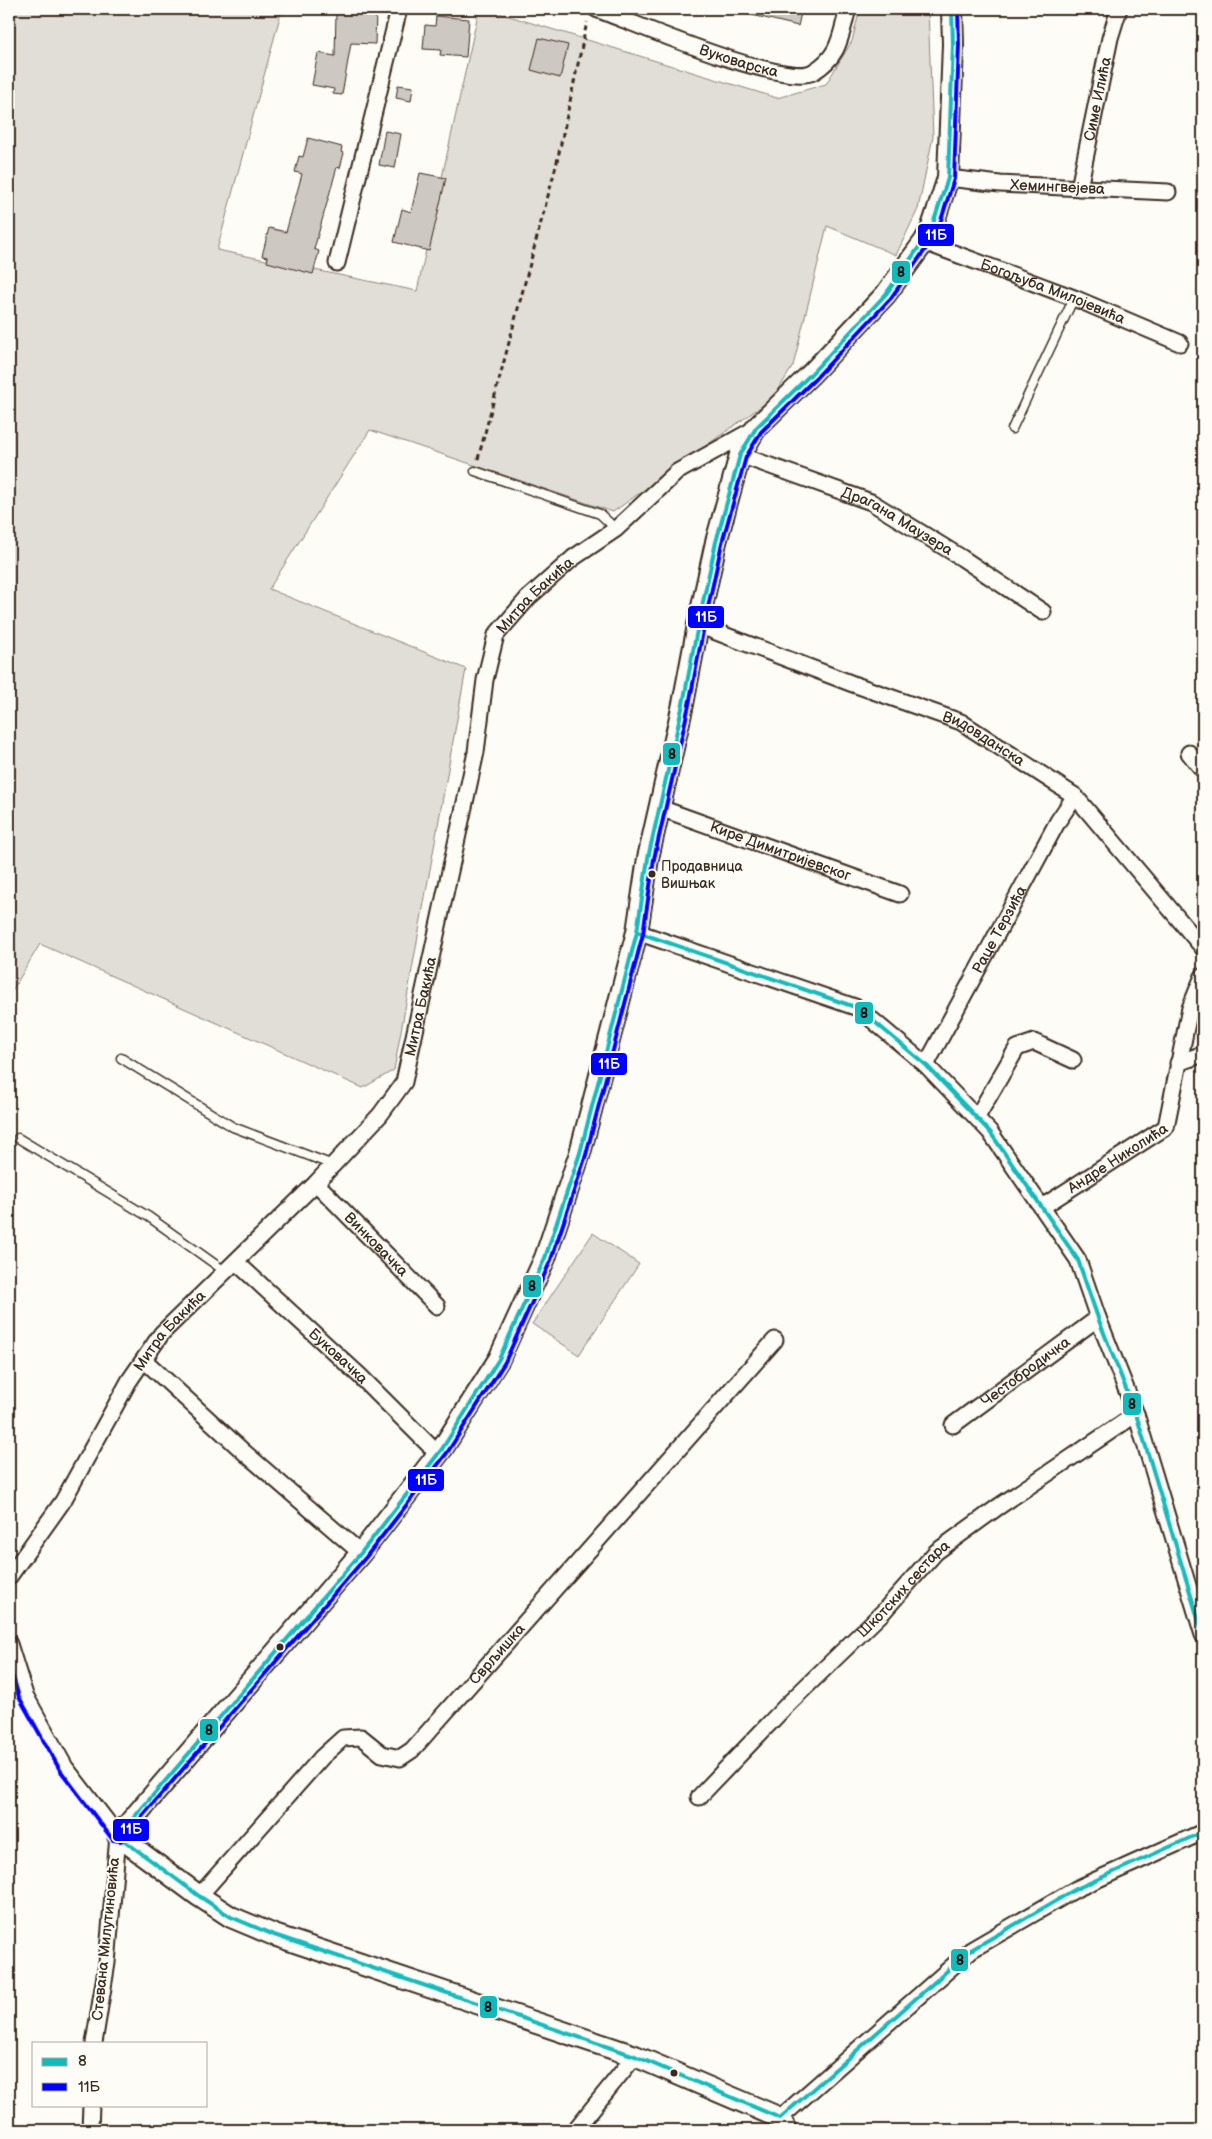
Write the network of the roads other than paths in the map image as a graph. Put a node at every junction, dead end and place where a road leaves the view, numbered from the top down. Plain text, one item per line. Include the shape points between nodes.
1 (399, 9) edge
2 (848, 9) edge
3 (952, 9) edge
4 (1119, 9) edge
5 (592, 14) edge
6 (948, 178) junction
7 (1079, 188) junction
8 (1168, 192) dead end
9 (924, 242) junction
10 (337, 264) dead end
11 (1074, 298) junction
12 (1180, 343) dead end
13 (756, 428) junction
14 (1012, 429) dead end
15 (740, 455) junction
16 (475, 471) road end
17 (616, 529) junction
18 (1042, 612) dead end
19 (698, 625) junction
20 (1190, 753) dead end
21 (1203, 770) edge
22 (1075, 796) junction
23 (660, 808) junction
24 (900, 894) dead end
25 (637, 932) junction
26 (1203, 948) edge
27 (1203, 976) edge
28 (1203, 1054) edge
29 (121, 1058) dead end
30 (1073, 1060) dead end
31 (1178, 1063) junction
32 (926, 1066) junction
33 (977, 1117) junction
34 (18, 1138) dead end
35 (333, 1165) junction
36 (316, 1183) junction
37 (1042, 1207) junction
38 (231, 1267) junction
39 (437, 1306) dead end
40 (1098, 1318) junction
41 (776, 1340) dead end
42 (144, 1360) junction
43 (1136, 1414) junction
44 (954, 1425) dead end
45 (438, 1454) junction
46 (361, 1553) junction
47 (9, 1577) edge
48 (1203, 1636) edge
49 (9, 1644) edge
50 (699, 1797) dead end
51 (1203, 1832) edge
52 (118, 1836) junction
53 (199, 1896) junction
54 (94, 2042) edge
55 (635, 2056) junction
56 (91, 2106) edge
57 (783, 2124) edge
58 (90, 2130) edge
59 (575, 2130) edge

1 - 10 street
2 - 5 street, Вуковарска via 835,54 811,73 781,74
3 - 6 street
4 - 7 street, Симе Илића
6 - 7 street, Хемингвејева
6 - 9 street
7 - 8 street, Хемингвејева
9 - 11 street, Богољуба Милојевића
9 - 13 street via 886,294
11 - 12 street, Богољуба Милојевића
11 - 14 lane
13 - 15 street
13 - 17 street, Митра Бакића via 677,472
15 - 18 street, Драгана Маузера via 871,502
15 - 19 street
16 - 17 lane via 600,514
17 - 35 street, Митра Бакића via 573,558 528,598 496,635 485,680 476,752 404,1082 380,1115
19 - 22 street, Видовданска via 961,722
19 - 23 street
20 - 21 street
22 - 26 street, Видовданска
22 - 32 street, Раце Терзића via 1058,821
23 - 24 street, Кире Димитријевског
23 - 25 street via 648,858
25 - 32 street via 858,1008
25 - 45 street via 580,1154 545,1258 499,1358
27 - 31 street, Андре Николића via 1190,1008
28 - 31 street
29 - 35 lane via 233,1127
30 - 33 street via 1034,1042 1017,1048
31 - 37 street, Андре Николића via 1166,1127
32 - 33 street
33 - 37 street
34 - 38 lane
35 - 36 street, Митра Бакића
36 - 38 street, Митра Бакића
36 - 39 street, Винковачка
37 - 40 street via 1078,1260
38 - 42 street, Митра Бакића via 162,1333
38 - 45 street, Буковачка via 360,1376
40 - 43 street
40 - 44 street, Честобродичка
41 - 53 street, Сврљишка via 412,1750 400,1758 382,1754 361,1737 343,1738 322,1757
42 - 46 street
42 - 47 street, Митра Бакића via 129,1381 63,1501
43 - 48 street
43 - 50 street, Шкотских сестара via 936,1552 883,1612
45 - 46 street
46 - 52 street
49 - 52 street via 25,1695 65,1767
51 - 57 street via 1076,1889 971,1950
52 - 53 street
52 - 54 street, Стевана Милутиновића via 107,1963
53 - 55 street via 231,1917 274,1935
55 - 57 street
55 - 59 street
56 - 58 street

